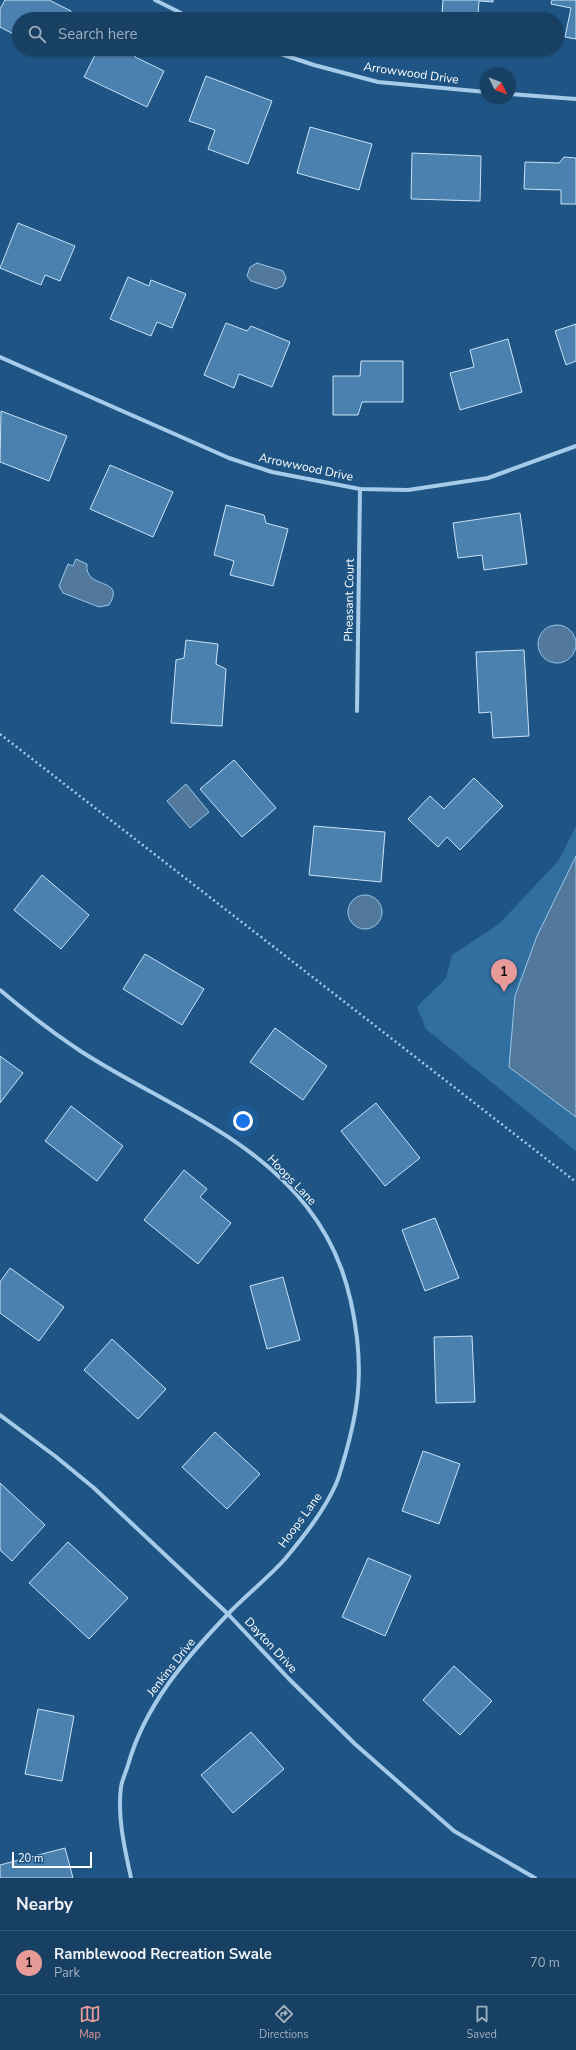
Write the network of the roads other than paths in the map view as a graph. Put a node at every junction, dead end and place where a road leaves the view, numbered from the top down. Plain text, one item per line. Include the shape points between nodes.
1 (155, 0) edge
2 (178, 12) edge
3 (287, 56) edge
4 (480, 91) edge
5 (516, 94) edge
6 (576, 99) edge
7 (0, 357) edge
8 (576, 446) edge
9 (360, 489) junction
10 (357, 711) dead end
11 (0, 990) edge
12 (0, 1415) edge
13 (228, 1614) junction
14 (131, 1878) edge
15 (535, 1878) edge

1 - 2 street
3 - 4 street, Arrowwood Drive via 378,82
5 - 6 street
7 - 9 street, Arrowwood Drive via 229,458 272,472
8 - 9 street, Arrowwood Drive via 488,478 408,490
9 - 10 street, Pheasant Court
11 - 13 street, Hoops Lane via 83,1052 205,1122 274,1171 306,1206 330,1243 344,1272 353,1307 359,1357 359,1396 337,1482 322,1511 284,1560
12 - 13 street, Dayton Drive via 94,1488
13 - 14 street, Jenkins Drive via 162,1692 145,1719 132,1751 121,1788 122,1824
13 - 15 street, Dayton Drive via 355,1744 454,1832

